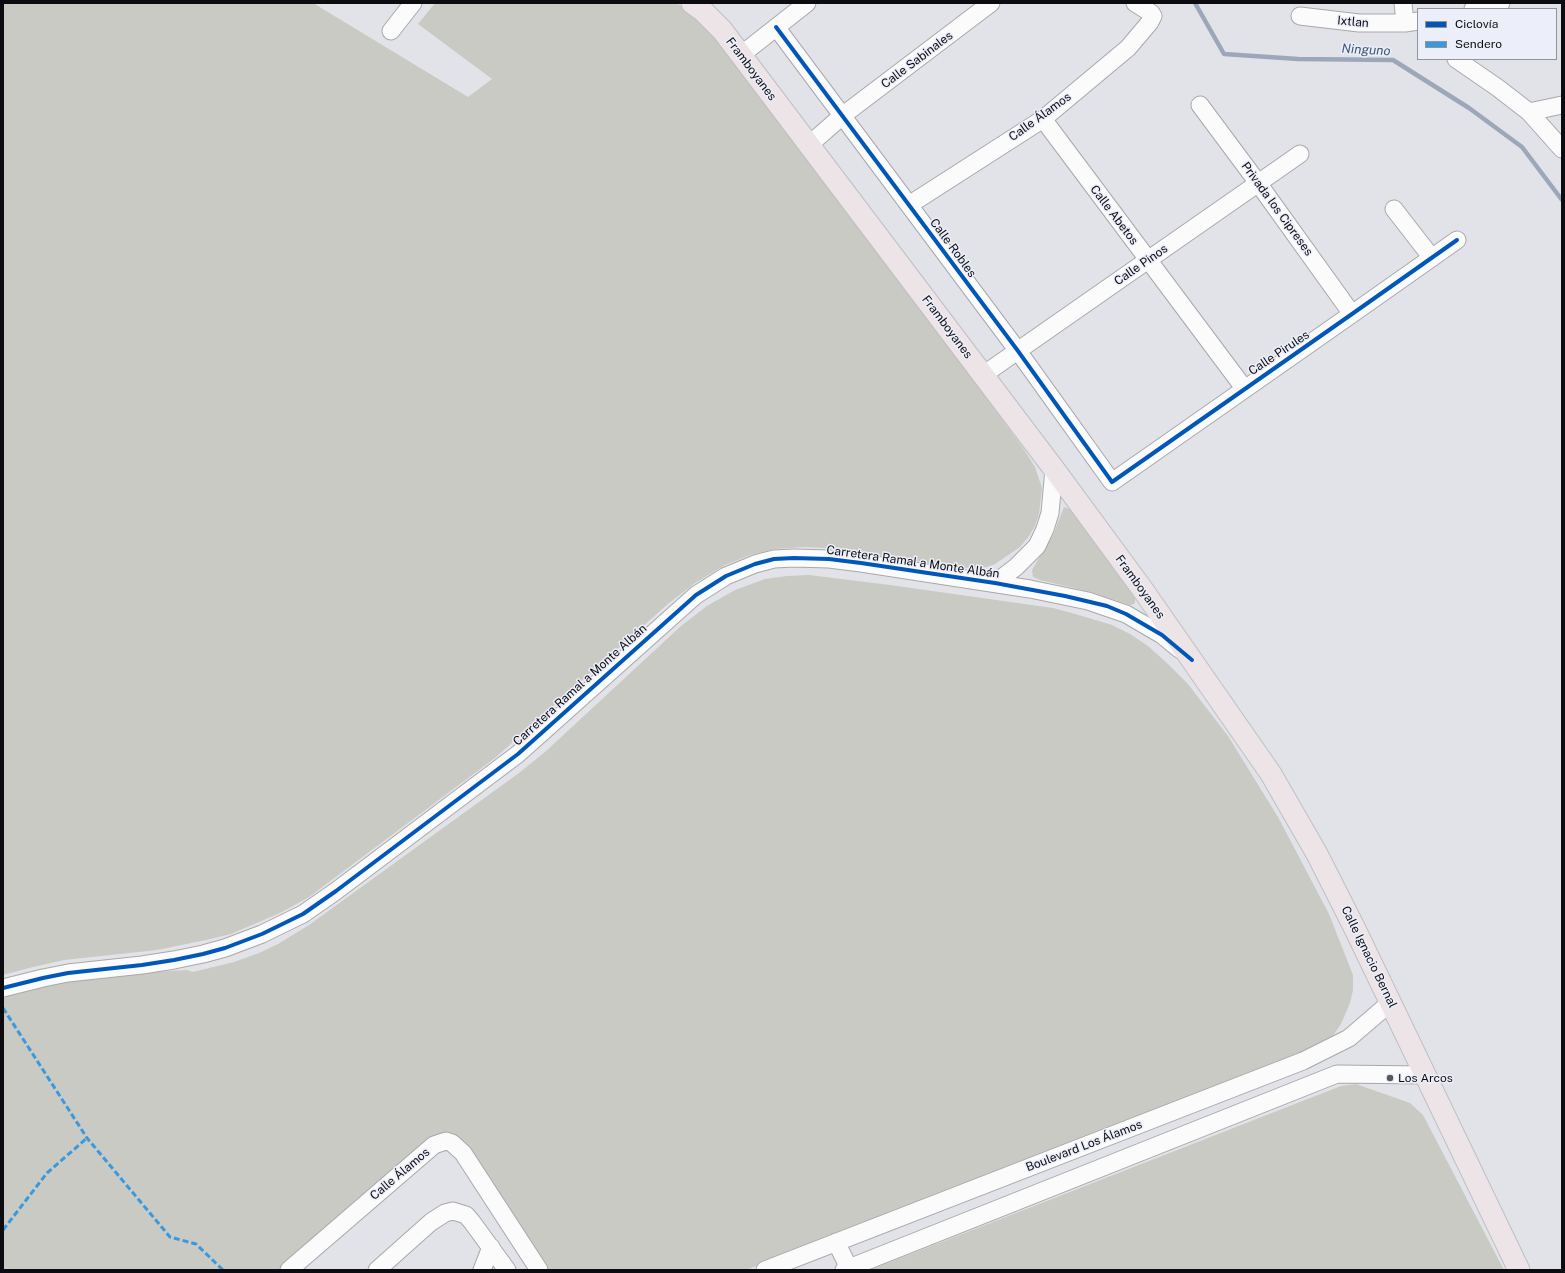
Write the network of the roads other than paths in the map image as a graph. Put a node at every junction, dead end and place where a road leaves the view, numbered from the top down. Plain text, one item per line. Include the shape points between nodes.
1 (413, 3) edge
2 (692, 3) edge
3 (807, 3) edge
4 (991, 3) edge
5 (1135, 3) edge
6 (1403, 3) edge
7 (1501, 3) edge
8 (1478, 8) edge
9 (1300, 16) dead end
10 (1414, 25) edge
11 (776, 27) junction
12 (391, 31) dead end
13 (741, 55) junction
14 (1457, 60) edge
15 (1200, 105) dead end
16 (1562, 105) edge
17 (1529, 112) junction
18 (842, 116) junction
19 (1043, 119) junction
20 (808, 145) junction
21 (1562, 149) edge
22 (1300, 154) dead end
23 (1258, 183) junction
24 (909, 205) junction
25 (1394, 209) dead end
26 (1456, 240) dead end
27 (1432, 258) junction
28 (1148, 260) junction
29 (1352, 314) junction
30 (1018, 352) junction
31 (983, 375) junction
32 (1244, 388) junction
33 (1054, 469) junction
34 (1112, 482) joint
35 (995, 583) junction
36 (1192, 660) junction
37 (3, 988) edge
38 (1391, 1002) junction
39 (1425, 1075) junction
40 (836, 1242) junction
41 (491, 1247) junction
42 (846, 1269) edge
43 (289, 1270) edge
44 (377, 1270) edge
45 (482, 1270) edge
46 (507, 1270) edge
47 (539, 1270) edge
48 (765, 1270) edge
49 (1518, 1270) edge

1 - 12 street
2 - 13 main road, Framboyanes via 722,30
3 - 11 street
4 - 18 street, Calle Sabinales
5 - 19 street, Calle Álamos via 1151,13 1153,16 1150,22 1128,48
6 - 10 street
7 - 8 street
9 - 10 street, Ixtlan via 1359,24
11 - 13 street
11 - 18 street, Calle Robles
13 - 20 main road, Framboyanes
14 - 17 street
15 - 23 street, Privada los Cipreses
16 - 17 street
17 - 21 street
18 - 20 street, Calle Sabinales
18 - 24 street, Calle Robles
19 - 24 street, Calle Álamos
19 - 28 street, Calle Abetos
20 - 31 main road, Framboyanes
22 - 23 street, Calle Pinos
23 - 28 street, Calle Pinos
23 - 29 street, Privada los Cipreses
24 - 30 street, Calle Robles
25 - 27 street
26 - 27 street, Calle Pirules
27 - 29 street, Calle Pirules
28 - 30 street, Calle Pinos
28 - 32 street, Calle Abetos
29 - 32 street, Calle Pirules
30 - 31 street, Calle Pinos
30 - 34 street, Calle Robles
31 - 33 main road, Framboyanes
32 - 34 street, Calle Pirules
33 - 35 street via 1050,513 1037,546
33 - 36 main road, Framboyanes
35 - 36 street, Carretera Ramal a Monte Albán via 1107,606 1145,624
35 - 37 street, Carretera Ramal a Monte Albán via 816,558 774,560 740,570 696,595 518,754 303,914 262,934 203,954 149,964 62,974
36 - 38 main road, Calle Ignacio Bernal via 1248,738 1288,802
38 - 39 main road, Calle Ignacio Bernal
38 - 40 street, Boulevard Los Álamos via 1349,1038 1303,1061
39 - 42 street via 1337,1074
39 - 49 main road, Calle Ignacio Bernal
40 - 42 street
40 - 48 street, Boulevard Los Álamos
41 - 44 street via 466,1215 453,1211 431,1222
41 - 45 street
41 - 46 street
43 - 47 street, Calle Álamos via 434,1145 446,1141 457,1146 463,1153

